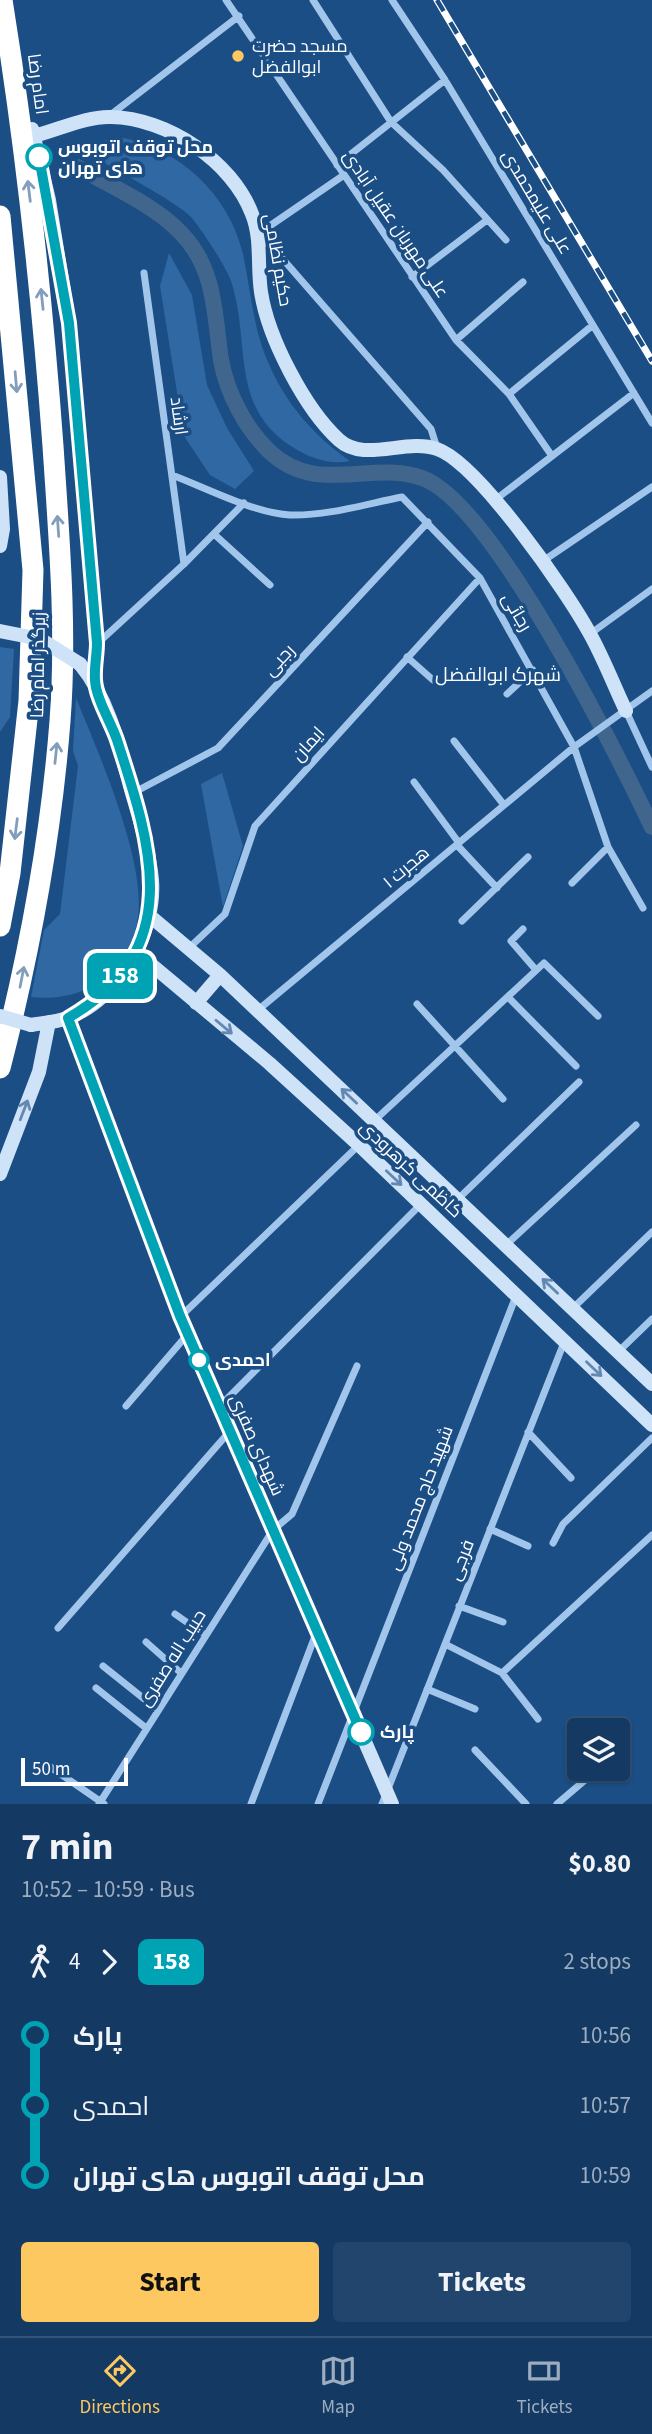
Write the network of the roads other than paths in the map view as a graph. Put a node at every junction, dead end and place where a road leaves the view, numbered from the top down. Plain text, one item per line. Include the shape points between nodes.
1 (2, 0) edge
2 (226, 0) edge
3 (313, 0) edge
4 (392, 0) edge
5 (239, 16) junction
6 (14, 77) junction
7 (445, 80) junction
8 (108, 117) junction
9 (391, 122) junction
10 (34, 136) junction
11 (337, 165) junction
12 (344, 175) junction
13 (0, 216) edge
14 (487, 220) junction
15 (258, 234) junction
16 (506, 240) dead end
17 (38, 259) joint
18 (144, 273) dead end
19 (412, 277) junction
20 (523, 282) dead end
21 (593, 325) junction
22 (456, 340) junction
23 (634, 393) junction
24 (509, 394) junction
25 (652, 423) edge
26 (437, 449) junction
27 (552, 456) junction
28 (172, 475) junction
29 (0, 477) edge
30 (652, 486) edge
31 (1, 496) edge
32 (495, 500) junction
33 (244, 503) junction
34 (428, 522) junction
35 (214, 534) junction
36 (0, 546) edge
37 (542, 561) junction
38 (184, 564) junction
39 (480, 578) junction
40 (270, 586) dead end
41 (652, 589) edge
42 (0, 631) edge
43 (590, 634) junction
44 (97, 643) junction
45 (407, 657) junction
46 (533, 670) junction
47 (433, 680) dead end
48 (95, 682) junction
49 (652, 691) edge
50 (507, 694) dead end
51 (622, 714) junction
52 (454, 741) dead end
53 (574, 747) junction
54 (652, 767) edge
55 (414, 782) dead end
56 (132, 794) junction
57 (504, 805) junction
58 (458, 844) junction
59 (608, 847) junction
60 (528, 858) dead end
61 (572, 883) dead end
62 (496, 888) junction
63 (642, 908) dead end
64 (150, 916) junction
65 (462, 921) dead end
66 (0, 926) edge
67 (523, 929) dead end
68 (190, 947) junction
69 (135, 951) junction
70 (537, 970) junction
71 (220, 975) junction
72 (508, 997) junction
73 (196, 1003) junction
74 (417, 1004) dead end
75 (257, 1010) junction
76 (0, 1016) edge
77 (598, 1016) dead end
78 (68, 1018) junction
79 (49, 1022) junction
80 (455, 1046) junction
81 (576, 1066) dead end
82 (0, 1068) edge
83 (579, 1082) dead end
84 (503, 1099) dead end
85 (375, 1120) junction
86 (636, 1125) dead end
87 (359, 1145) junction
88 (0, 1174) edge
89 (458, 1199) junction
90 (421, 1204) junction
91 (652, 1232) edge
92 (506, 1245) junction
93 (517, 1295) junction
94 (573, 1308) junction
95 (180, 1316) junction
96 (652, 1319) edge
97 (188, 1335) junction
98 (565, 1339) junction
99 (619, 1351) junction
100 (358, 1366) dead end
101 (652, 1384) edge
102 (126, 1406) dead end
103 (220, 1407) junction
104 (652, 1425) edge
105 (230, 1431) junction
106 (528, 1432) junction
107 (652, 1438) edge
108 (571, 1478) dead end
109 (273, 1530) junction
110 (490, 1530) junction
111 (652, 1535) edge
112 (553, 1543) dead end
113 (528, 1546) dead end
114 (459, 1606) junction
115 (175, 1614) dead end
116 (503, 1622) dead end
117 (58, 1628) dead end
118 (317, 1631) junction
119 (205, 1636) junction
120 (146, 1642) dead end
121 (445, 1644) junction
122 (103, 1666) dead end
123 (181, 1673) junction
124 (502, 1673) junction
125 (96, 1688) dead end
126 (427, 1689) junction
127 (475, 1709) dead end
128 (158, 1710) junction
129 (353, 1713) junction
130 (538, 1719) dead end
131 (146, 1728) junction
132 (475, 1750) dead end
133 (46, 1764) dead end
134 (584, 1781) edge
135 (387, 1800) edge
136 (101, 1803) edge
137 (251, 1804) edge
138 (318, 1804) edge
139 (526, 1804) edge
140 (557, 1804) edge

1 - 6 highway, امام رضا
2 - 5 street, علی مهربان عقیل آبادی
3 - 9 street
4 - 7 street, علی علیمحمدی
5 - 8 street
5 - 11 street, علی مهربان عقیل آبادی
6 - 10 main road
17 -> 6 highway, امام رضا
7 - 9 street
7 - 21 street, علی علیمحمدی
8 - 10 main road, حکیم نظامی
8 - 15 main road, حکیم نظامی via 165,128 212,161 242,193
9 - 11 street
9 - 14 street via 443,170
10 - 44 main road via 69,323
11 - 12 street, علی مهربان عقیل آبادی
12 - 15 street
12 - 19 street, علی مهربان عقیل آبادی
13 -> 66 highway, زیرگذر امام رضا via 33,570 28,714
14 - 16 street
14 - 19 street
15 - 26 street via 431,429
15 - 26 main road, حکیم نظامی via 261,293 280,349 314,411 340,441 352,447
82 -> 17 highway, زیرگذر امام رضا via 33,921 60,720 62,576
18 - 28 street, ارشاد
19 - 22 street, علی مهربان عقیل آبادی
20 - 22 street
21 - 23 street, علی علیمحمدی
21 - 24 street
22 - 24 street, علی مهربان عقیل آبادی
23 - 25 street, علی علیمحمدی
23 - 27 street
24 - 27 street, علی مهربان عقیل آبادی
26 - 32 main road
27 - 32 street
28 - 33 street
28 - 38 street, ارشاد
29 - 31 main road
30 - 37 street
31 - 36 main road
32 - 37 main road
33 - 34 street, رجائی via 288,515 402,497
33 - 35 street
34 - 39 street, رجائی
34 - 56 street, رجبی via 218,748
35 - 38 street
35 - 40 street
37 - 43 main road
38 - 44 street
39 - 45 street, ایمان
39 - 46 street, رجائی
41 - 43 street
42 - 48 main road, bridge via 40,639 80,664
43 - 51 main road
44 - 48 main road
45 - 47 street
45 - 68 street, ایمان via 255,826 225,914
46 - 50 street
46 - 53 street, رجائی
48 - 56 main road
49 - 51 street, هجرت ۱
51 - 53 street, هجرت ۱
51 - 54 street
52 - 57 street
53 - 57 street, هجرت ۱
53 - 59 street, رجائی
55 - 58 street
56 - 64 main road via 146,838 152,882
57 - 58 street, هجرت ۱
58 - 62 street
58 - 75 street, هجرت ۱
59 - 61 street
59 - 63 street, رجائی
60 - 62 street
62 - 65 street
64 - 68 main road, کاظمی کرهرودی
64 - 69 main road
67 - 70 street via 511,942
68 - 71 main road, کاظمی کرهرودی
69 - 73 main road, کاظمی کرهرودی
69 - 78 main road via 117,981 93,1004
70 - 72 street
70 - 77 street via 544,963
71 - 73 main road
71 - 75 main road, کاظمی کرهرودی
72 - 80 street
72 - 81 street
73 -> 87 main road, کاظمی کرهرودی
74 - 80 street
85 -> 75 main road, کاظمی کرهرودی
76 - 79 main road, bridge via 31,1025
78 - 79 main road
78 - 95 main road, شهدای صفری
88 -> 79 main road via 39,1072
80 - 84 street
80 - 85 street
83 - 89 street
85 - 89 main road, کاظمی کرهرودی
86 - 92 street
87 -> 90 main road, کاظمی کرهرودی
87 - 95 street
89 - 92 main road, کاظمی کرهرودی
90 - 93 main road, کاظمی کرهرودی
90 - 103 street
91 - 94 street
94 -> 92 main road, کاظمی کرهرودی
93 - 98 main road, کاظمی کرهرودی
93 - 129 street, شهید حاج محمد ولی
94 - 99 main road, کاظمی کرهرودی
95 - 97 main road, شهدای صفری
96 - 99 street
97 - 102 street
97 - 103 main road, شهدای صفری
98 -> 104 main road, کاظمی کرهرودی
98 - 106 street, فرجی
99 - 101 main road, کاظمی کرهرودی
100 - 109 street, حبیب اله صفری via 292,1514
103 - 105 main road, شهدای صفری
105 - 109 main road, شهدای صفری
105 - 117 street
106 - 108 street
106 - 110 street, فرجی
107 - 112 street via 563,1524
109 - 118 main road, شهدای صفری
109 - 119 street, حبیب اله صفری
110 - 113 street
110 - 114 street, فرجی
111 - 124 street
114 - 116 street
114 - 121 street, فرجی
115 - 119 street
118 - 129 main road, شهدای صفری
118 - 137 street
119 - 123 street, حبیب اله صفری
120 - 123 street
121 - 124 street
121 - 126 street, فرجی
122 - 128 street
123 - 128 street, حبیب اله صفری
124 - 130 street
125 - 131 street
126 - 127 street
126 - 135 street, فرجی
128 - 131 street, حبیب اله صفری
129 - 135 main road, شهدای صفری
129 - 138 street, شهید حاج محمد ولی
131 - 136 street, حبیب اله صفری
132 - 139 street
133 - 136 street
134 - 140 street

